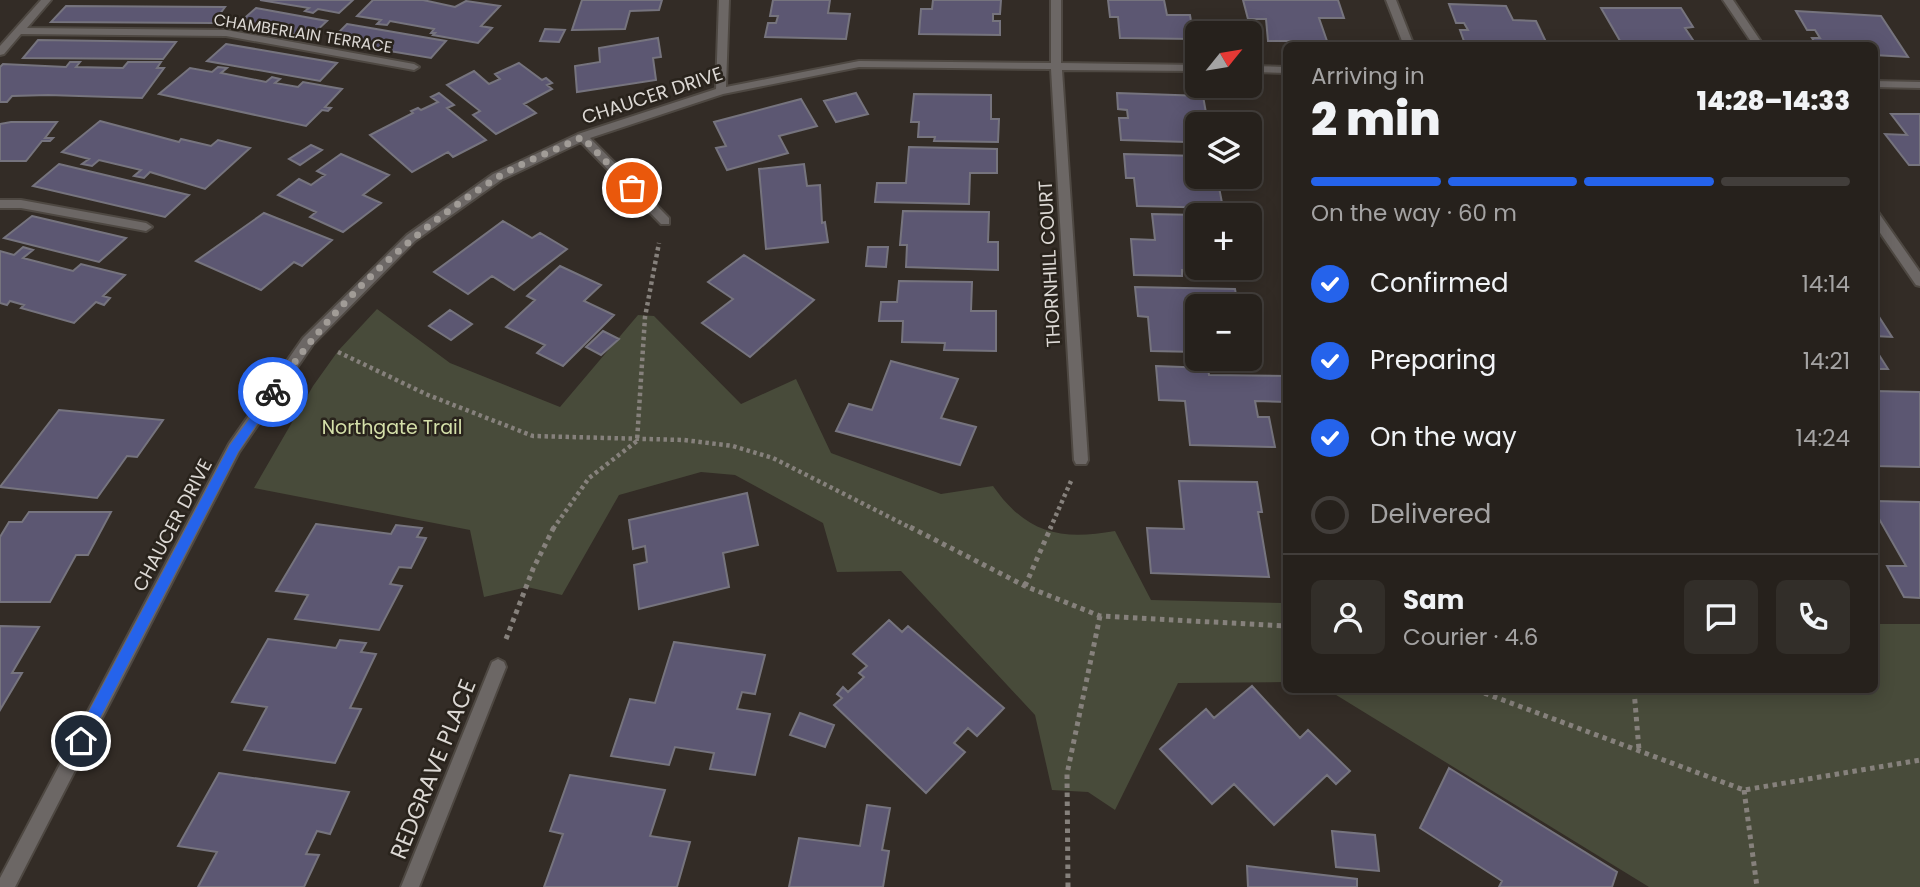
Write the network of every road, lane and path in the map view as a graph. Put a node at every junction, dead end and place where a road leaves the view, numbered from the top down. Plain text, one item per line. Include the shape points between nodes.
1 (46, 0) edge
2 (724, 0) edge
3 (1056, 0) edge
4 (1391, 0) edge
5 (1728, 0) edge
6 (19, 32) junction
7 (1407, 42) edge
8 (1756, 42) edge
9 (0, 52) edge
10 (1056, 65) junction
11 (414, 67) dead end
12 (1185, 68) edge
13 (1262, 69) edge
14 (1283, 70) edge
15 (1878, 84) edge
16 (1920, 85) edge
17 (721, 91) junction
18 (582, 137) junction
19 (0, 204) edge
20 (665, 221) joint
21 (1878, 221) edge
22 (146, 226) dead end
23 (1920, 282) edge
24 (308, 341) junction
25 (638, 441) junction
26 (1080, 460) joint
27 (1025, 586) junction
28 (1100, 616) junction
29 (1283, 626) edge
30 (498, 667) joint
31 (1484, 693) edge
32 (1634, 693) edge
33 (1639, 750) junction
34 (1920, 760) edge
35 (1744, 790) junction
36 (5, 887) edge
37 (410, 887) edge
38 (1068, 887) edge
39 (1757, 887) edge

1 - 6 street
2 - 17 street
3 - 10 street, THORNHILL COURT
4 - 7 street
5 - 8 street
6 - 9 street
6 - 11 street, CHAMBERLAIN TERRACE via 226,33
10 - 12 street, CHAUCER DRIVE
10 - 17 street, CHAUCER DRIVE via 859,64
10 - 26 street, THORNHILL COURT
13 - 14 street
15 - 16 street
17 - 18 street, CHAUCER DRIVE
18 - 20 street
18 - 24 street, CHAUCER DRIVE via 498,177 411,238
19 - 22 street
20 - 25 path via 652,269 640,358
21 - 23 street
24 - 25 path via 428,396 533,436
24 - 36 street, CHAUCER DRIVE via 234,448
25 - 27 path via 709,443 773,458
25 - 30 path via 604,463 549,537 517,605
26 - 27 path
27 - 28 path
28 - 29 path
28 - 38 path via 1067,774
30 - 37 street, REDGRAVE PLACE
31 - 33 path
32 - 33 path
33 - 35 path
34 - 35 path
35 - 39 path

